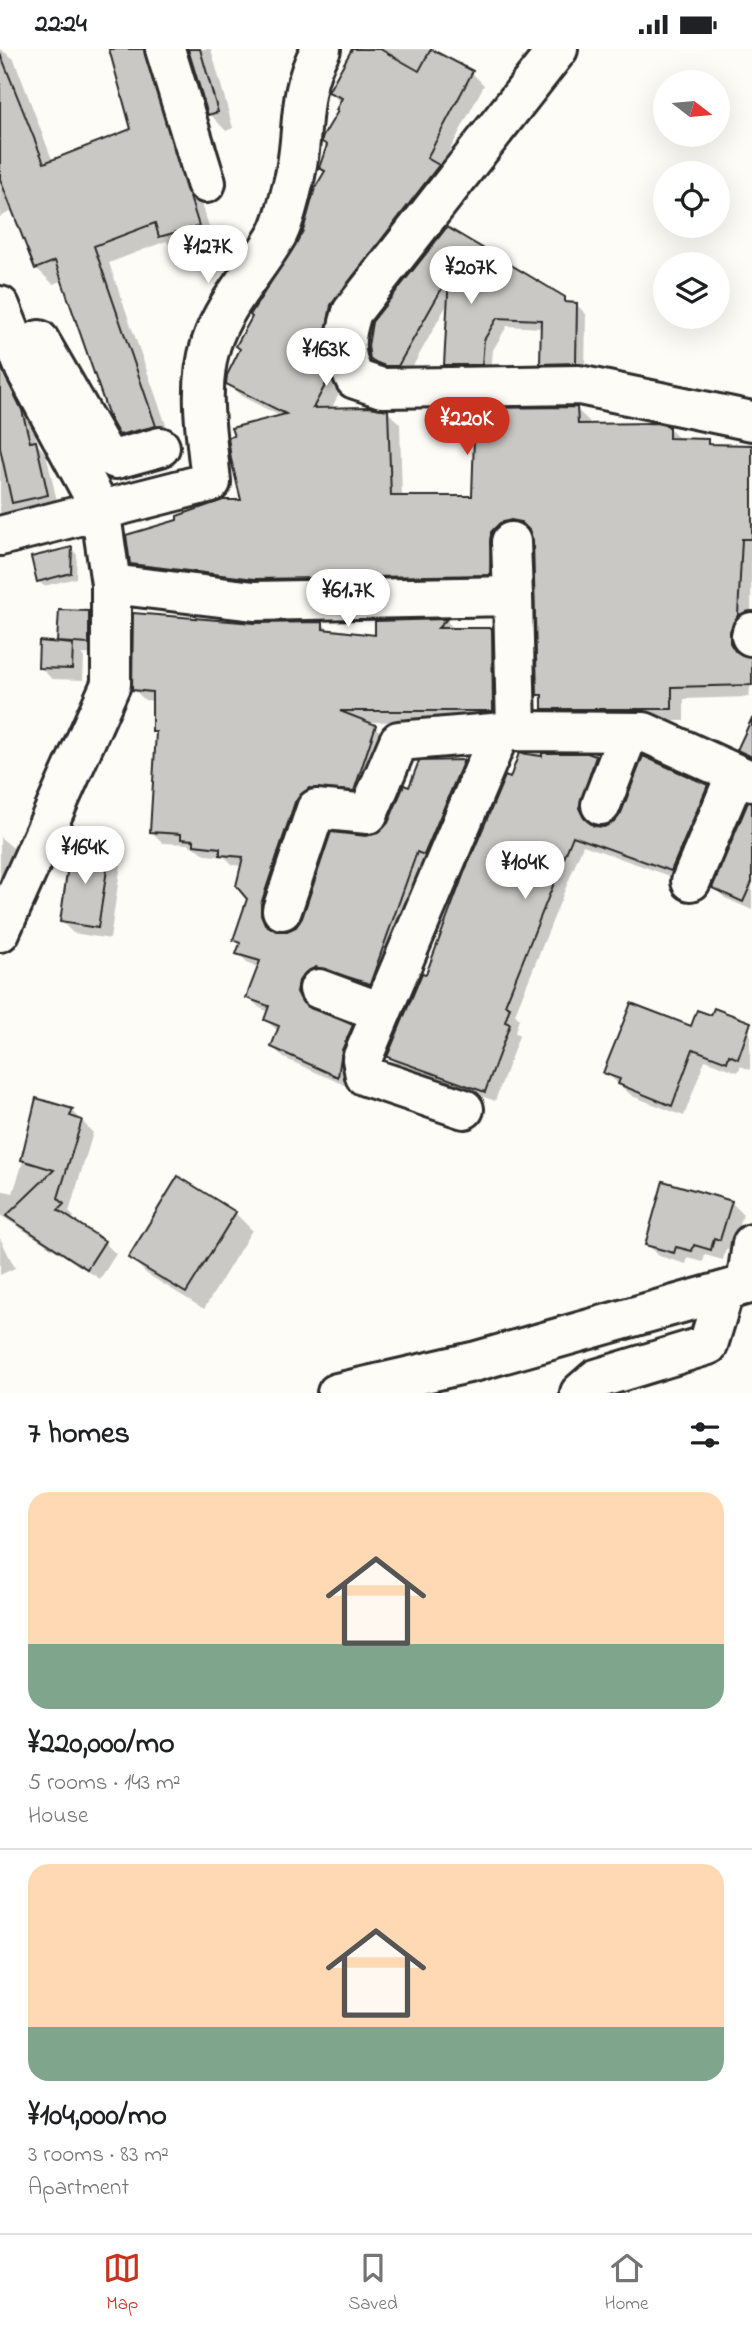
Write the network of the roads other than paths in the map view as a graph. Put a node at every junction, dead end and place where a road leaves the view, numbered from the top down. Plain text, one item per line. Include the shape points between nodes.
1 (166, 49) edge
2 (321, 49) edge
3 (558, 49) edge
4 (206, 183) dead end
5 (2, 312) edge
6 (13, 369) edge
7 (752, 421) edge
8 (160, 447) dead end
9 (100, 508) junction
10 (0, 535) edge
11 (511, 542) dead end
12 (111, 584) junction
13 (513, 596) junction
14 (508, 732) junction
15 (629, 732) junction
16 (744, 777) edge
17 (601, 805) dead end
18 (691, 881) dead end
19 (282, 910) dead end
20 (0, 932) edge
21 (319, 989) dead end
22 (381, 1012) junction
23 (464, 1109) dead end
24 (752, 1244) edge
25 (741, 1287) edge
26 (337, 1393) edge
27 (580, 1393) edge

1 - 4 street
2 - 9 street via 300,112 295,180 278,233 243,283 211,344 202,389 211,482
3 - 7 street via 352,312 344,339 346,361 355,379 382,388 579,386
5 - 6 street
5 - 8 street via 37,337 104,453 116,459
6 - 9 street
9 - 10 street
9 - 12 street
11 - 13 street
12 - 13 street via 254,601
12 - 20 street via 111,684
13 - 14 street
14 - 15 street
14 - 19 street via 399,741 368,814 316,809
14 - 22 street
15 - 16 street via 645,732
15 - 17 street
16 - 18 street
21 - 22 street
22 - 23 street via 362,1059 365,1076
24 - 25 street
25 - 26 street via 489,1358
25 - 27 street via 708,1345 596,1379

